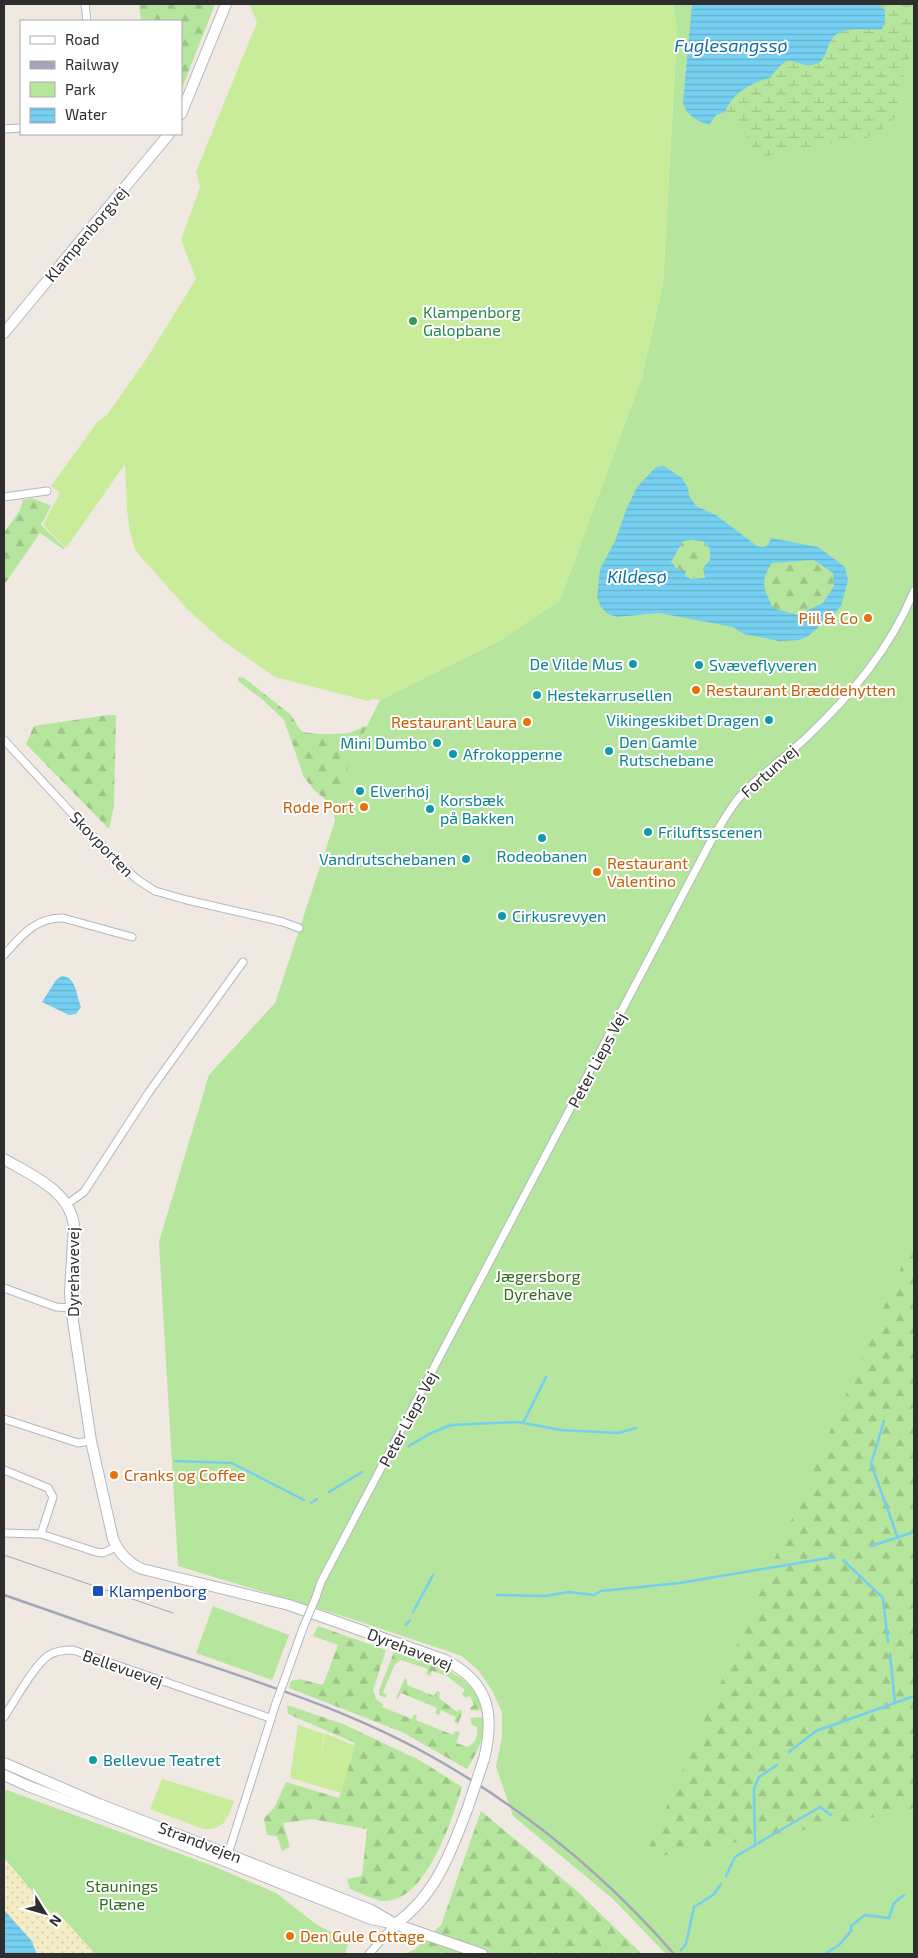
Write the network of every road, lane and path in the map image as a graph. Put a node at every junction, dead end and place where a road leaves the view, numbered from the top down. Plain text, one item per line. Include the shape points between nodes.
1 (85, 4) edge
2 (226, 4) edge
3 (87, 20) edge
4 (182, 112) edge
5 (20, 128) edge
6 (4, 129) edge
7 (168, 135) edge
8 (4, 333) edge
9 (47, 492) dead end
10 (4, 498) edge
11 (914, 591) edge
12 (4, 740) edge
13 (299, 928) dead end
14 (132, 937) dead end
15 (4, 955) edge
16 (243, 962) dead end
17 (632, 993) joint
18 (4, 1159) edge
19 (67, 1204) junction
20 (4, 1288) edge
21 (71, 1308) junction
22 (4, 1420) edge
23 (91, 1441) junction
24 (4, 1470) edge
25 (4, 1533) edge
26 (41, 1534) junction
27 (116, 1546) junction
28 (4, 1717) edge
29 (270, 1718) junction
30 (4, 1763) edge
31 (4, 1775) edge
32 (227, 1857) junction
33 (395, 1924) junction
34 (369, 1954) edge
35 (482, 1954) edge

1 - 3 street
2 - 4 street
5 - 6 street
7 - 8 street, Klampenborgvej
9 - 10 street
11 - 17 street, Fortunvej via 882,653 857,684 806,738 746,790 727,814
12 - 13 street, Skovporten via 117,862 154,891
14 - 15 street via 63,918 52,918 32,926
16 - 19 street, Dyrehavevej via 149,1092 84,1192
17 - 29 street, Peter Lieps Vej, bridge via 321,1582
18 - 19 street via 51,1188
19 - 21 street, Dyrehavevej via 74,1225
20 - 21 street via 56,1307
21 - 23 street, Dyrehavevej
22 - 23 street via 78,1443
23 - 27 street, Dyrehavevej
24 - 26 street via 51,1492 53,1497
25 - 26 street
26 - 27 street via 96,1552 109,1551
27 - 33 street, Dyrehavevej, bridge via 129,1562 142,1569 289,1605 445,1660 468,1675 478,1687 489,1713 490,1728 484,1759 468,1807 440,1872 407,1916
28 - 29 street, Bellevuevej via 40,1664 55,1652 72,1650
29 - 32 street, Peter Lieps Vej
30 - 32 street, Strandvejen
31 - 32 street, Strandvejen via 45,1793
32 - 33 street, Strandvejen via 371,1919
33 - 34 street
33 - 35 street, Strandvejen

